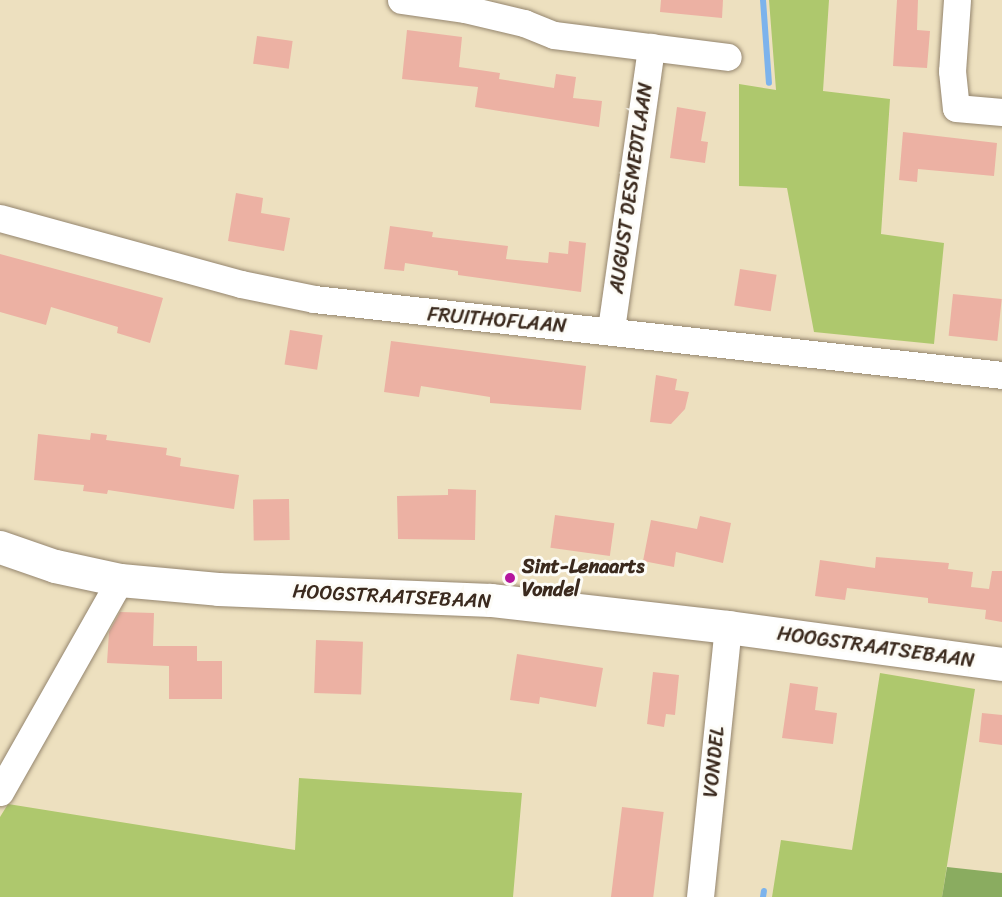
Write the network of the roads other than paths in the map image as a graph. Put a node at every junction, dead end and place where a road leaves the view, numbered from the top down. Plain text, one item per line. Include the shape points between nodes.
1 (401, 0) edge
2 (957, 0) edge
3 (525, 11) edge
4 (651, 47) junction
5 (728, 57) dead end
6 (1002, 112) edge
7 (0, 218) edge
8 (611, 329) junction
9 (1002, 375) edge
10 (0, 547) edge
11 (120, 580) junction
12 (728, 627) junction
13 (1002, 664) edge
14 (0, 792) edge
15 (700, 897) edge

1 - 3 street via 465,9
2 - 6 street via 952,72 956,108
3 - 4 street via 554,35
4 - 5 street
4 - 8 street, AUGUST DESMEDTLAAN
7 - 8 street, FRUITHOFLAAN via 241,284 314,299 418,313
8 - 9 street, FRUITHOFLAAN
10 - 11 main road, HOOGSTRAATSEBAAN via 55,566
11 - 12 main road, HOOGSTRAATSEBAAN via 218,589 491,600
11 - 14 street
12 - 13 main road, HOOGSTRAATSEBAAN
12 - 15 street, VONDEL

